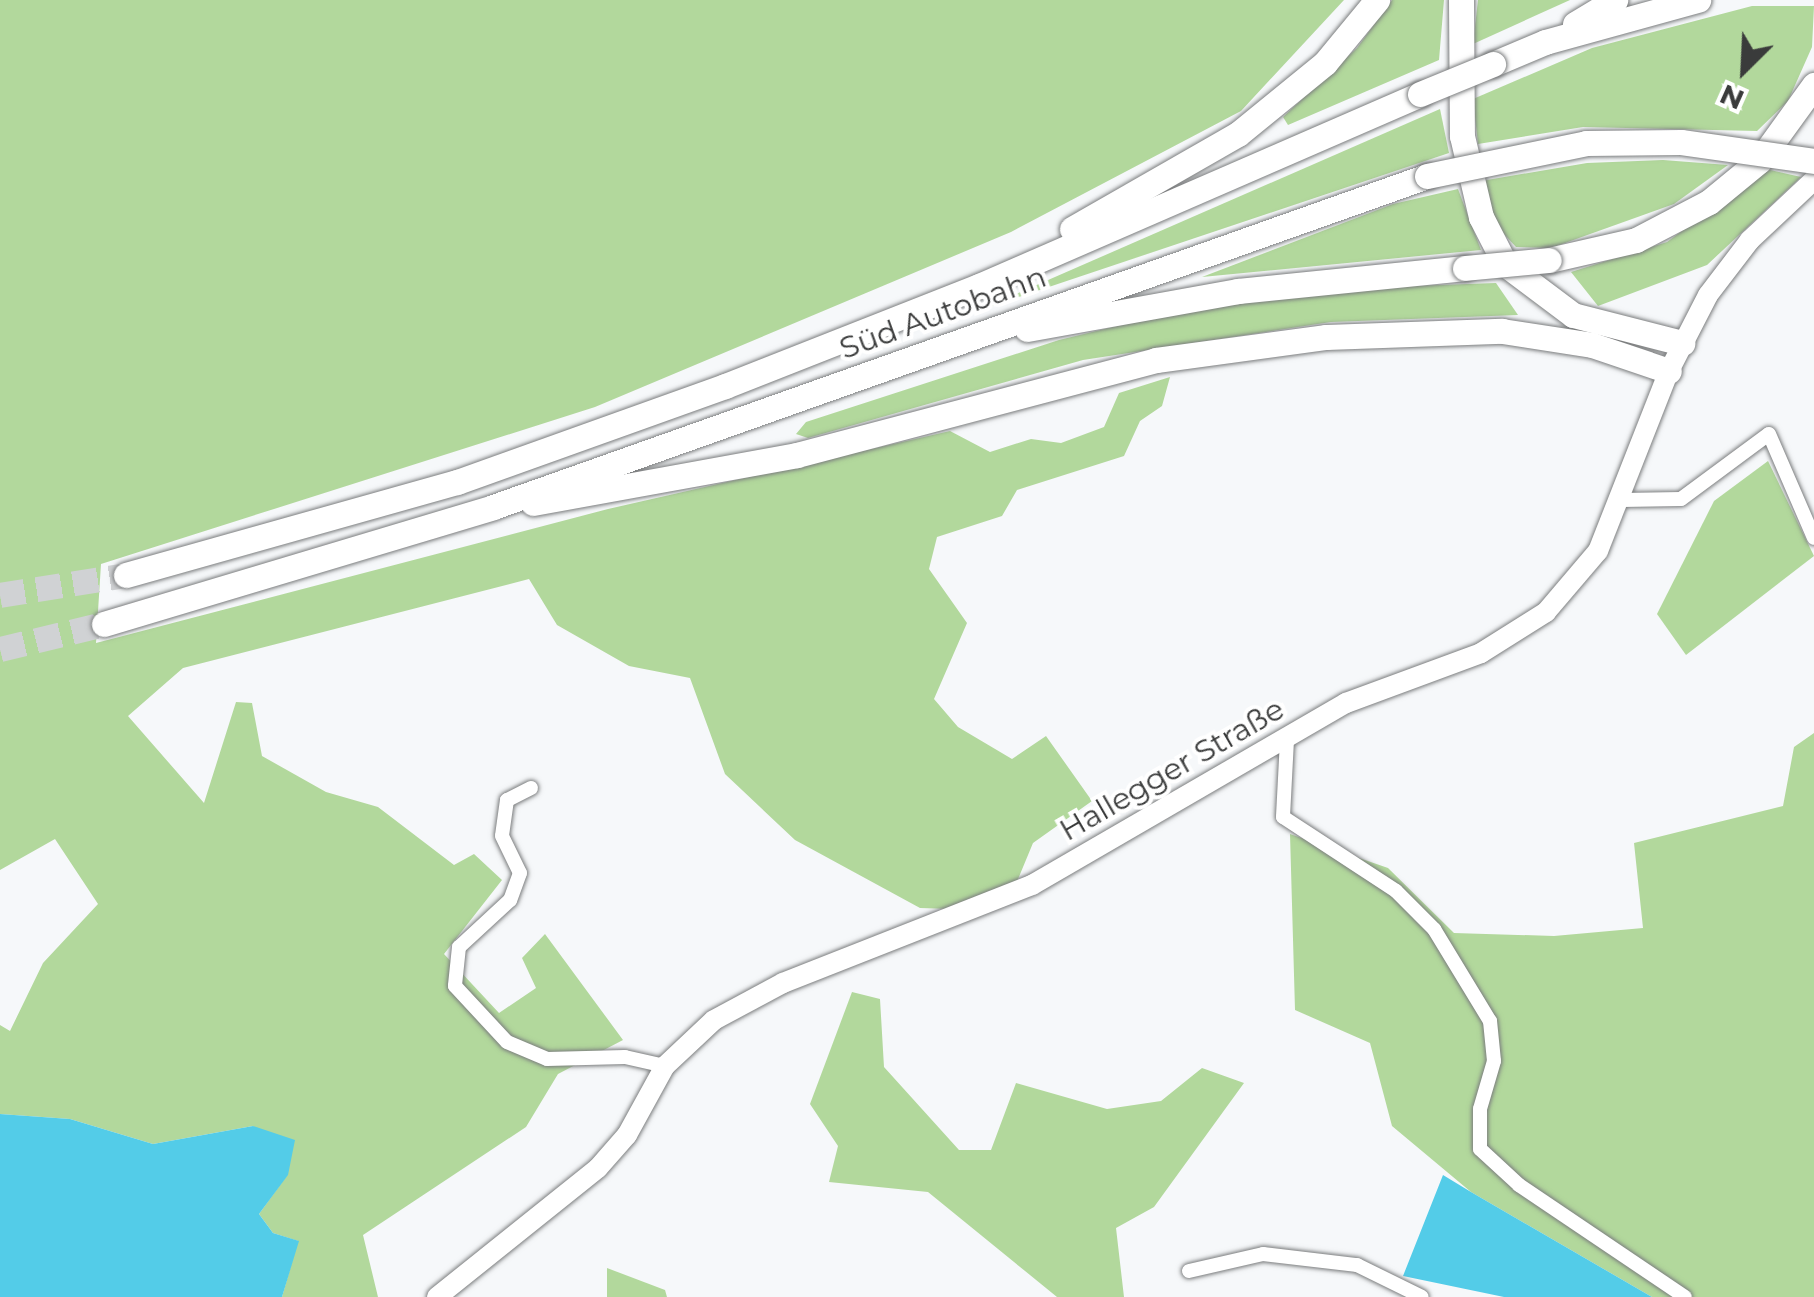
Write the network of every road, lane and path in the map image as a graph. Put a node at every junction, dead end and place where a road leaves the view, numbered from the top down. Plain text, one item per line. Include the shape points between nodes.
1 (1376, 0) edge
2 (1461, 0) edge
3 (1615, 0) edge
4 (1698, 0) edge
5 (1545, 42) junction
6 (1814, 85) edge
7 (1814, 161) edge
8 (1814, 180) edge
9 (979, 286) junction
10 (982, 335) junction
11 (1682, 343) junction
12 (1669, 371) junction
13 (1622, 500) junction
14 (493, 507) junction
15 (1814, 538) edge
16 (126, 575) tunnel mouth
17 (104, 624) tunnel mouth
18 (1288, 740) junction
19 (532, 788) dead end
20 (665, 1066) junction
21 (1190, 1272) dead end
22 (438, 1297) edge
23 (1422, 1297) edge
24 (1685, 1297) edge

1 - 9 highway via 1325,63 1238,134
2 - 11 highway via 1457,50 1464,148 1481,216 1505,264 1573,315
3 - 5 highway
4 - 5 highway, Süd Autobahn
5 - 9 highway, Süd Autobahn, bridge
6 - 10 highway, bridge via 1759,161 1710,202 1636,240 1549,260 1238,291
7 - 10 highway, Süd Autobahn, bridge via 1713,144 1586,143 1427,176
8 - 11 main road, Hallegger Straße via 1750,240
9 - 16 highway, Süd Autobahn via 474,477 287,535
10 - 14 highway, Süd Autobahn
11 - 12 main road, Hallegger Straße
12 - 13 main road, Hallegger Straße
12 - 14 highway via 1592,345 1502,331 1326,337 1156,360 797,455 581,498
13 - 15 street via 1681,499 1769,434
13 - 18 main road, Hallegger Straße via 1586,570 1522,630 1481,653 1346,703
14 - 17 highway, Süd Autobahn
18 - 20 main road, Hallegger Straße via 1032,885 783,983 702,1027
18 - 24 street via 1283,817 1396,891 1434,929 1490,1022 1496,1041 1480,1109 1480,1149 1519,1185
19 - 20 street via 507,800 502,836 520,873 510,900 459,947 454,986 506,1042 548,1059 625,1057
20 - 22 main road, Hallegger Straße via 608,1158
21 - 23 street via 1263,1254 1358,1265

